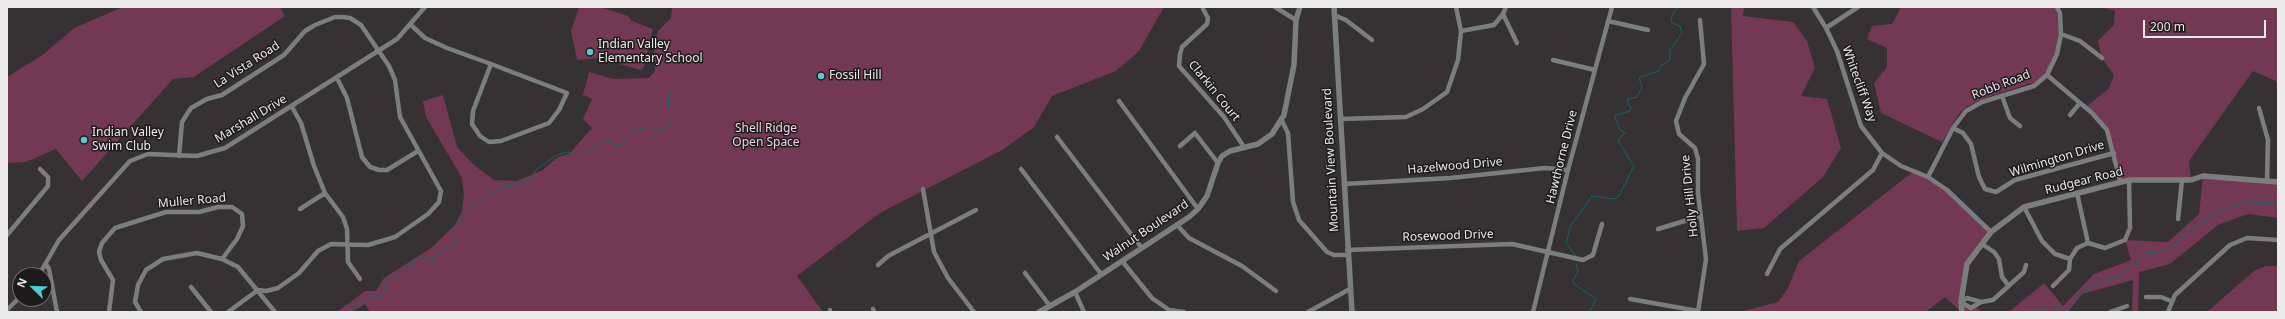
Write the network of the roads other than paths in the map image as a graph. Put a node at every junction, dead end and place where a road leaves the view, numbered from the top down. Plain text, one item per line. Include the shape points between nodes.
1 (425, 7) edge
2 (1275, 7) edge
3 (1300, 7) edge
4 (1334, 7) edge
5 (1456, 7) edge
6 (1506, 7) edge
7 (1612, 7) edge
8 (1813, 7) edge
9 (1858, 7) edge
10 (2057, 7) edge
11 (1203, 9) dead end
12 (1503, 14) junction
13 (1334, 15) junction
14 (1296, 20) junction
15 (1700, 20) dead end
16 (1608, 21) junction
17 (411, 25) junction
18 (1826, 28) junction
19 (1648, 30) dead end
20 (1461, 31) junction
21 (2061, 34) junction
22 (1372, 40) dead end
23 (1517, 43) dead end
24 (380, 51) junction
25 (2102, 58) dead end
26 (1553, 60) dead end
27 (491, 64) junction
28 (1595, 70) junction
29 (2047, 75) junction
30 (337, 78) junction
31 (2002, 96) junction
32 (1119, 101) dead end
33 (2079, 104) junction
34 (292, 107) junction
35 (2259, 108) dead end
36 (2070, 115) dead end
37 (1340, 119) junction
38 (1282, 121) junction
39 (2020, 126) dead end
40 (1953, 128) junction
41 (1057, 136) dead end
42 (1180, 146) dead end
43 (1244, 147) junction
44 (418, 151) junction
45 (1882, 153) junction
46 (2114, 153) junction
47 (179, 156) junction
48 (1218, 163) junction
49 (40, 169) dead end
50 (1021, 169) dead end
51 (1568, 170) junction
52 (1928, 177) junction
53 (2129, 180) junction
54 (2182, 180) junction
55 (2267, 180) junction
56 (2120, 181) junction
57 (2278, 182) edge
58 (1344, 184) junction
59 (923, 189) dead end
60 (326, 193) junction
61 (2077, 193) junction
62 (2024, 207) junction
63 (300, 209) dead end
64 (1198, 209) junction
65 (976, 210) dead end
66 (1701, 216) junction
67 (2178, 219) dead end
68 (1602, 224) dead end
69 (1177, 225) junction
70 (1658, 229) dead end
71 (1991, 232) junction
72 (931, 234) junction
73 (7, 235) edge
74 (2278, 240) edge
75 (347, 243) junction
76 (2088, 243) junction
77 (1982, 244) junction
78 (1141, 247) junction
79 (1348, 253) junction
80 (1549, 253) junction
81 (222, 259) junction
82 (2070, 259) junction
83 (1122, 261) junction
84 (46, 264) junction
85 (878, 265) dead end
86 (2026, 265) dead end
87 (44, 267) edge
88 (1025, 274) dead end
89 (1101, 274) junction
90 (1767, 274) dead end
91 (360, 279) dead end
92 (2009, 286) junction
93 (2053, 286) dead end
94 (191, 287) dead end
95 (1350, 289) junction
96 (258, 290) junction
97 (1276, 291) dead end
98 (1075, 292) junction
99 (2146, 296) dead end
100 (1630, 299) dead end
101 (2171, 300) junction
102 (1961, 302) junction
103 (1981, 302) junction
104 (1050, 306) junction
105 (2127, 306) dead end
106 (1169, 311) edge
107 (57, 312) edge
108 (109, 312) edge
109 (141, 312) edge
110 (211, 312) edge
111 (228, 312) edge
112 (275, 312) edge
113 (974, 312) edge
114 (1039, 312) edge
115 (1084, 312) edge
116 (1184, 312) edge
117 (1308, 312) edge
118 (1352, 312) edge
119 (1533, 312) edge
120 (1698, 312) edge
121 (1962, 312) edge
122 (2110, 312) edge
123 (2168, 312) edge

1 - 17 street, Marshall Drive
2 - 14 street
3 - 14 street
4 - 13 street, Mountain View Boulevard
5 - 20 street
6 - 12 street
7 - 16 street, Hawthorne Drive
8 - 18 street, Whitecliff Way
9 - 18 street
10 - 21 street, Robb Road via 2060,13
11 - 43 street, Clarkin Court via 1208,18 1207,24 1182,47 1179,66 1224,117
12 - 20 street via 1494,25
12 - 23 street
13 - 22 street via 1346,20
13 - 37 street, Mountain View Boulevard
14 - 38 street via 1294,65
15 - 66 street, Holly Hill Drive via 1704,64 1685,98 1676,121 1679,134 1697,152
16 - 19 street
16 - 28 street, Hawthorne Drive
17 - 24 street, Marshall Drive
17 - 27 street via 425,38
18 - 45 street, Whitecliff Way via 1837,51 1861,126
20 - 37 street via 1458,60 1447,92 1423,109 1406,117
21 - 25 street via 2080,41
21 - 29 street, Robb Road via 2057,54
24 - 30 street, Marshall Drive
24 - 44 street, La Vista Road via 395,80 400,116
24 - 47 street, La Vista Road via 361,25 350,18 335,17 315,25 305,31 284,55 222,95 207,99 191,108 182,122
26 - 28 street
27 - 27 street via 473,111 472,124 480,136 489,142 501,141 549,123 567,93
28 - 51 street, Hawthorne Drive
29 - 31 street, Robb Road via 2034,86
29 - 33 street
30 - 34 street, Marshall Drive
30 - 44 street via 347,98 362,157 370,167 387,170
31 - 39 street via 2010,118
31 - 40 street, Robb Road via 1973,106
32 - 64 street
33 - 36 street
33 - 46 street via 2092,113 2107,130
34 - 47 street, Marshall Drive via 225,148 197,156
34 - 60 street via 301,123 314,166
35 - 55 street via 2268,140
37 - 58 street, Mountain View Boulevard
38 - 43 street via 1263,141
38 - 79 street, Rosewood Drive via 1288,133 1293,202 1299,220 1327,252 1334,255
40 - 46 street, Wilmington Drive via 1972,144 1979,177 1985,189 1996,192 2014,180
40 - 52 street, Robb Road
41 - 78 street
42 - 48 street via 1195,134
43 - 48 street via 1226,153
44 - 75 street, La Vista Road via 438,182 441,191 439,202 428,214 395,238 368,245
45 - 52 street, Whitecliff Way via 1901,166
45 - 90 street via 1873,170 1780,249
46 - 56 street
47 - 84 street, Marshall Drive via 148,154 126,164 59,240
48 - 64 street, Walnut Boulevard via 1207,196
49 - 73 street via 48,176 48,186
50 - 89 street
51 - 58 street, Hazelwood Drive via 1544,168 1450,178
51 - 80 street, Hawthorne Drive
52 - 71 street, Whitecliff Way via 1947,190
53 - 54 street, Rudgear Road
53 - 56 street, Rudgear Road
53 - 76 street via 2130,228 2125,240 2105,248
54 - 55 street, Rudgear Road via 2203,176
54 - 67 street
55 - 57 street, Rudgear Road
56 - 61 street, Rudgear Road
58 - 79 street, Mountain View Boulevard
59 - 72 street
60 - 63 street
60 - 75 street via 343,217 347,229
61 - 62 street, Rudgear Road
61 - 76 street
62 - 71 street, Rudgear Road
62 - 82 street via 2042,241 2055,254
64 - 69 street, Walnut Boulevard
65 - 72 street
66 - 70 street
66 - 120 street, Holly Hill Drive via 1706,264
68 - 80 street, Rosewood Drive via 1593,255 1588,258 1575,259
69 - 78 street, Walnut Boulevard
69 - 97 street via 1189,238 1242,266
71 - 77 street, Rudgear Road
72 - 85 street via 888,256
72 - 113 street via 934,252 948,278
74 - 101 street via 2247,238 2235,242
75 - 91 street via 348,262
75 - 96 street, La Vista Road via 331,244 318,251 299,272 278,288
76 - 82 street via 2077,248
77 - 92 street via 1999,259 2002,277
77 - 102 street, Rudgear Road via 1967,264
78 - 83 street, Walnut Boulevard
79 - 80 street, Rosewood Drive via 1512,244
79 - 95 street, Mountain View Boulevard
80 - 119 street, Hawthorne Drive
81 - 96 street via 238,267
81 - 108 street, Muller Road via 238,238 243,226 243,217 232,207 218,207 199,212 166,212 114,228 102,243 99,252 113,280
81 - 109 street via 197,253 158,262 146,270 138,285 135,302
82 - 93 street via 2069,270
83 - 89 street, Walnut Boulevard
83 - 106 street via 1152,298
84 - 87 street, Marshall Drive
84 - 107 street
86 - 92 street via 2024,272
88 - 104 street
89 - 98 street, Walnut Boulevard
92 - 103 street via 1993,300
94 - 110 street
95 - 117 street
95 - 118 street, Mountain View Boulevard
96 - 111 street
96 - 112 street
98 - 104 street, Walnut Boulevard
98 - 115 street
99 - 101 street
100 - 120 street
101 - 123 street
102 - 103 street via 1967,298
102 - 103 street via 1971,308
102 - 121 street, Rudgear Road
104 - 114 street, Walnut Boulevard
105 - 122 street
106 - 116 street

